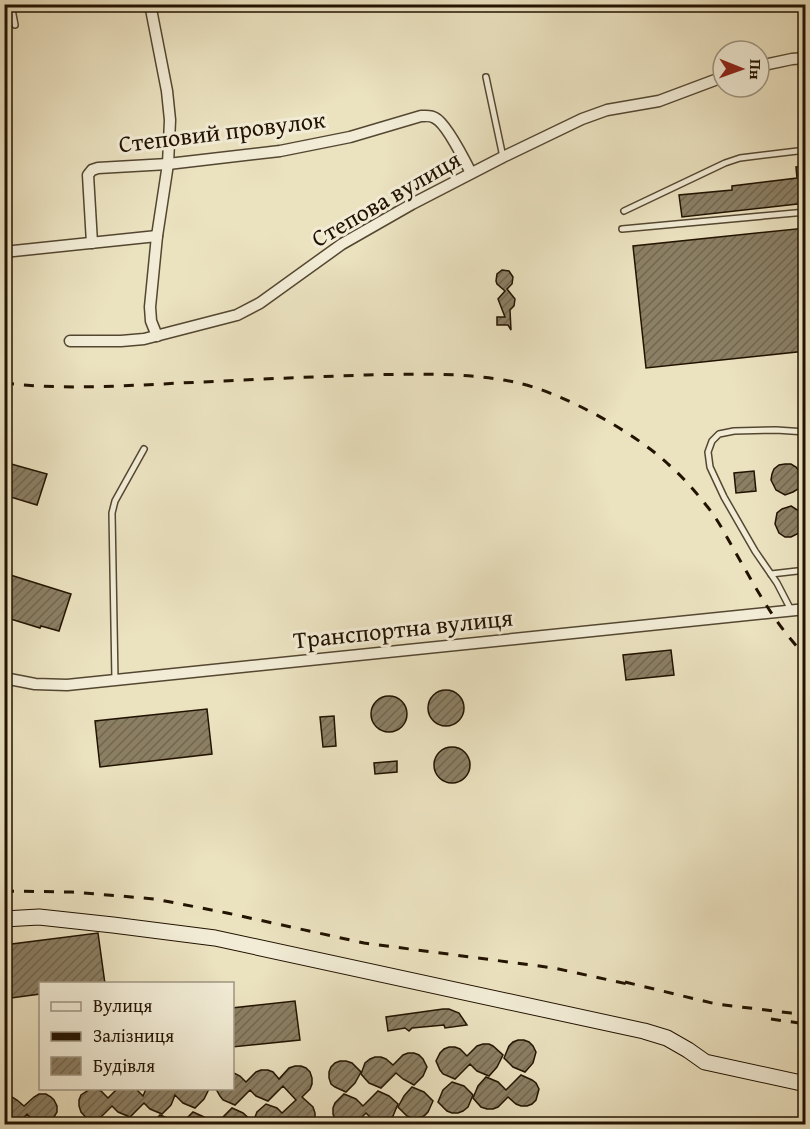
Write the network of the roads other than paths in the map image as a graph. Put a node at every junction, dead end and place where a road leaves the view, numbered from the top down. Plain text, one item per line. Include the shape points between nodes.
1 (11, 4) edge
2 (150, 4) edge
3 (15, 25) dead end
4 (806, 58) edge
5 (771, 63) edge
6 (486, 77) dead end
7 (711, 82) edge
8 (806, 150) edge
9 (503, 157) junction
10 (168, 164) junction
11 (471, 174) junction
12 (624, 210) dead end
13 (806, 212) edge
14 (622, 229) dead end
15 (157, 236) junction
16 (92, 243) junction
17 (4, 252) edge
18 (157, 336) junction
19 (70, 341) dead end
20 (806, 432) edge
21 (144, 449) dead end
22 (806, 570) edge
23 (771, 573) junction
24 (806, 609) edge
25 (791, 610) junction
26 (4, 678) edge
27 (115, 680) junction
28 (4, 919) edge
29 (806, 1084) edge

1 - 3 lane
2 - 10 street via 167,91
4 - 5 street
6 - 9 lane
7 - 9 street, Степова вулиця via 659,101 582,119
8 - 12 lane via 725,163
9 - 11 street, Степова вулиця
10 - 11 street, Степовий провулок via 280,151 429,116 440,122 462,153
10 - 15 street
10 - 16 street, Степовий провулок via 92,170 88,175
11 - 18 street, Степова вулиця via 342,244 278,291 237,315
13 - 14 lane
15 - 16 street
15 - 18 street via 150,307
16 - 17 street
18 - 19 street, Степова вулиця
20 - 23 lane via 755,430 719,434 708,452 724,497
21 - 27 lane via 112,513
22 - 23 lane
23 - 25 lane
24 - 25 street, Транспортна вулиця
25 - 27 street, Транспортна вулиця
26 - 27 street, Транспортна вулиця via 67,685
28 - 29 street via 39,917 216,938 644,1031 667,1038 705,1062

